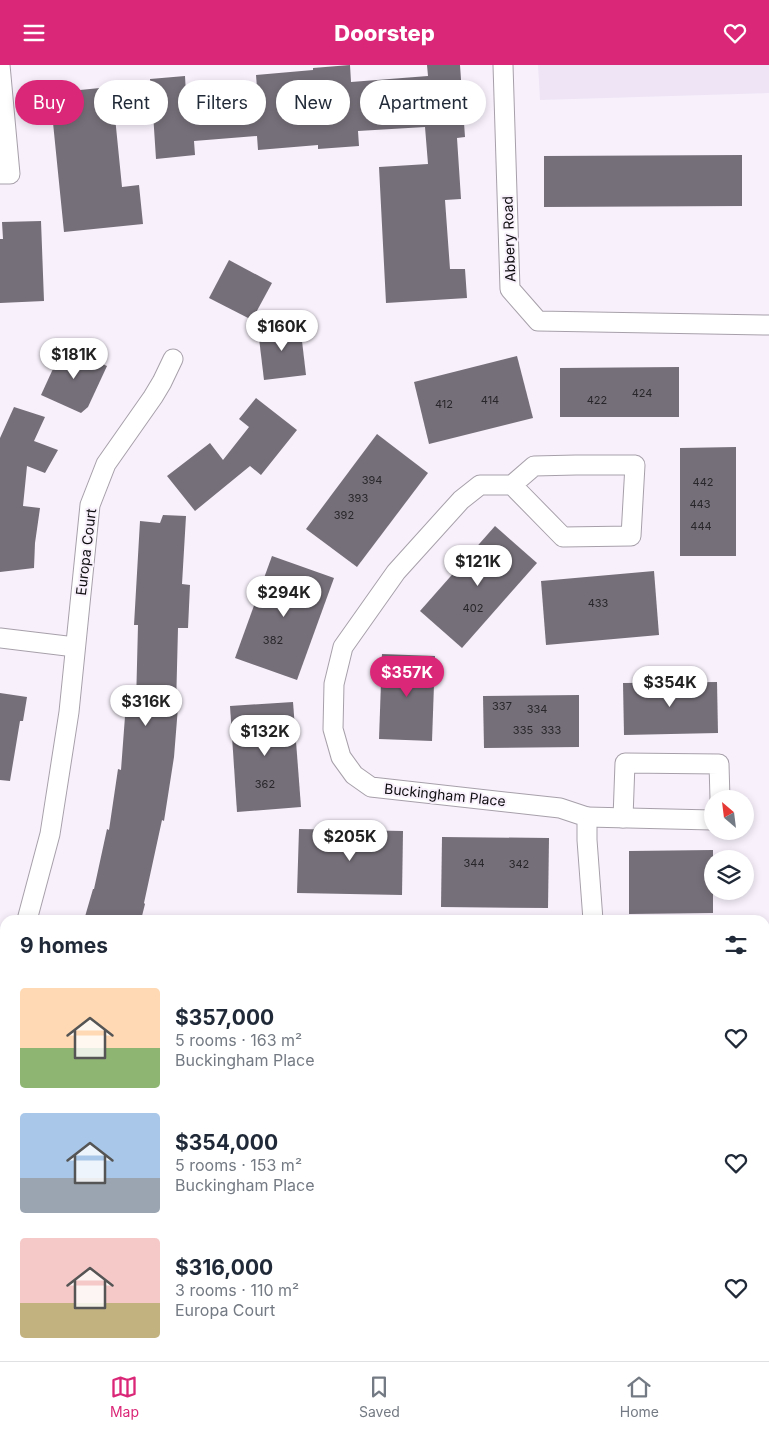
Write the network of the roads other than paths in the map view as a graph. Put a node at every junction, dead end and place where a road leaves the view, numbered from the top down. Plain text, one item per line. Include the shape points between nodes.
1 (0, 65) edge
2 (503, 65) edge
3 (0, 174) edge
4 (769, 325) edge
5 (173, 359) dead end
6 (512, 485) junction
7 (0, 638) edge
8 (75, 647) junction
9 (720, 790) edge
10 (588, 817) junction
11 (623, 818) junction
12 (704, 820) edge
13 (28, 915) edge
14 (593, 915) edge

1 - 3 street via 10,173
2 - 4 street, Abbery Road via 510,289 538,321
5 - 8 street, Europa Court via 153,397 106,464 90,505
6 - 6 street via 563,537 631,536 635,465 534,466
6 - 10 street, Buckingham Place via 480,485 461,500 396,572 343,647 334,684 333,729 341,757 354,775 371,787 560,808
7 - 8 street
8 - 13 street, Europa Court via 69,712 50,834
9 - 11 street via 719,765 625,763
10 - 11 street, Buckingham Place
10 - 14 street
11 - 12 street, Buckingham Place

